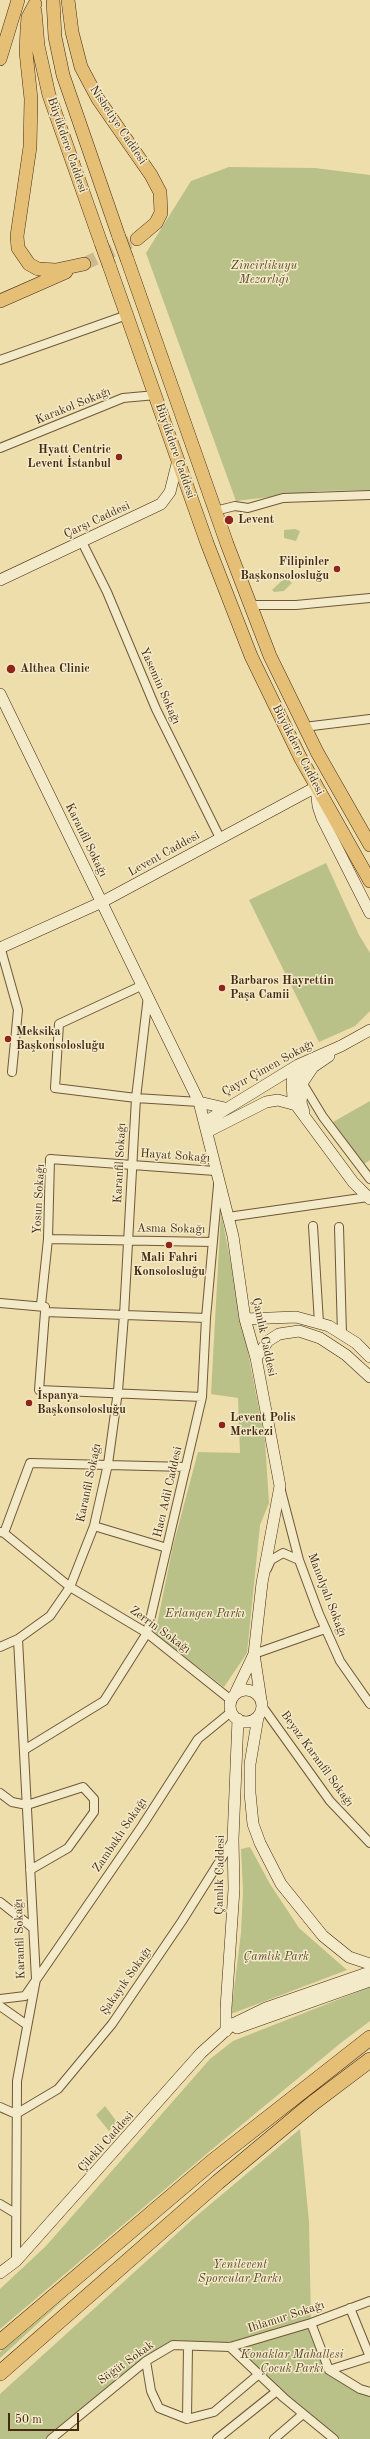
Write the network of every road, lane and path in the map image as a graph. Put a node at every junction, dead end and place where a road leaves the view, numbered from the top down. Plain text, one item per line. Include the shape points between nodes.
1 (18, 0) edge
2 (53, 0) edge
3 (68, 0) edge
4 (35, 2) edge
5 (0, 59) edge
6 (137, 239) tunnel mouth
7 (0, 301) edge
8 (127, 315) junction
9 (0, 360) edge
10 (156, 395) junction
11 (0, 448) edge
12 (178, 460) junction
13 (370, 495) edge
14 (215, 511) junction
15 (82, 542) junction
16 (0, 580) edge
17 (370, 598) edge
18 (250, 605) junction
19 (0, 694) edge
20 (370, 719) edge
21 (304, 727) junction
22 (316, 787) junction
23 (220, 838) junction
24 (370, 845) edge
25 (370, 881) edge
26 (102, 902) junction
27 (370, 914) edge
28 (0, 947) edge
29 (146, 990) junction
30 (369, 1030) edge
31 (342, 1046) junction
32 (307, 1061) junction
33 (12, 1072) dead end
34 (302, 1082) junction
35 (136, 1098) junction
36 (199, 1102) junction
37 (296, 1105) junction
38 (225, 1108) junction
39 (308, 1120) junction
40 (206, 1127) junction
41 (132, 1165) junction
42 (216, 1171) junction
43 (370, 1179) edge
44 (218, 1182) junction
45 (369, 1198) edge
46 (228, 1217) junction
47 (313, 1226) dead end
48 (339, 1227) dead end
49 (48, 1239) junction
50 (129, 1241) junction
51 (213, 1242) junction
52 (0, 1303) edge
53 (43, 1309) junction
54 (124, 1315) junction
55 (206, 1318) junction
56 (245, 1319) junction
57 (319, 1323) junction
58 (342, 1334) junction
59 (310, 1335) junction
60 (370, 1357) edge
61 (256, 1358) junction
62 (370, 1377) edge
63 (118, 1391) junction
64 (202, 1397) junction
65 (108, 1464) junction
66 (186, 1467) junction
67 (280, 1486) junction
68 (94, 1526) junction
69 (2, 1532) edge
70 (167, 1548) junction
71 (299, 1560) junction
72 (262, 1583) junction
73 (70, 1587) junction
74 (325, 1629) junction
75 (147, 1633) junction
76 (18, 1639) junction
77 (0, 1647) edge
78 (254, 1654) junction
79 (233, 1697) junction
80 (262, 1703) junction
81 (370, 1704) edge
82 (234, 1716) junction
83 (258, 1717) junction
84 (24, 1750) junction
85 (0, 1793) edge
86 (27, 1805) junction
87 (233, 1839) junction
88 (370, 1843) edge
89 (30, 1870) junction
90 (0, 1902) edge
91 (33, 1928) junction
92 (349, 1957) junction
93 (370, 1964) edge
94 (370, 1972) edge
95 (36, 1979) junction
96 (357, 1981) junction
97 (370, 1981) edge
98 (0, 1999) edge
99 (0, 2006) edge
100 (27, 2025) junction
101 (226, 2031) junction
102 (370, 2038) edge
103 (370, 2060) edge
104 (0, 2107) edge
105 (16, 2114) junction
106 (0, 2204) edge
107 (15, 2213) junction
108 (16, 2261) junction
109 (2, 2271) edge
110 (370, 2301) edge
111 (350, 2308) junction
112 (311, 2323) junction
113 (0, 2342) edge
114 (188, 2346) junction
115 (230, 2347) junction
116 (370, 2357) edge
117 (146, 2361) junction
118 (329, 2370) junction
119 (0, 2373) edge
120 (259, 2374) junction
121 (277, 2392) junction
122 (370, 2392) edge
123 (303, 2414) junction
124 (188, 2419) junction
125 (51, 2439) edge
126 (216, 2439) edge
127 (274, 2439) edge
128 (334, 2439) edge

1 - 5 main road
2 - 14 main road, Büyükdere Caddesi, bridge via 62,75
3 - 6 main road, Nisbetiye Caddesi via 72,32 81,67 98,99 160,192 161,213 156,223
4 - 7 main road via 28,17 26,30 31,99 30,139 17,236 18,248 29,264 46,271 84,264
4 - 8 main road, Büyükdere Caddesi, bridge via 38,46 49,95
8 - 9 street
8 - 10 main road, Büyükdere Caddesi
10 - 11 street, Karakol Sokağı via 123,398
10 - 12 main road, Büyükdere Caddesi
12 - 15 main road, Çarşı Caddesi via 170,492 161,504
12 - 22 main road, Büyükdere Caddesi via 251,656
13 - 14 street via 283,498 248,508 235,506
14 - 18 main road, Büyükdere Caddesi
15 - 16 main road, Çarşı Caddesi
15 - 23 street, Yasemin Sokağı via 107,592 156,708
17 - 18 street via 296,605
18 - 21 main road, Büyükdere Caddesi via 270,656
19 - 26 main road, Karanfil Sokağı
20 - 21 street
21 - 24 main road, Büyükdere Caddesi
22 - 23 main road, Levent Caddesi
22 - 25 main road, Büyükdere Caddesi
22 - 27 main road via 322,818
23 - 26 main road, Levent Caddesi
26 - 28 main road, Levent Caddesi
26 - 29 main road, Karanfil Sokağı
28 - 33 street via 18,1010
29 - 35 street, Karanfil Sokağı
29 - 35 street via 59,1024 55,1088
29 - 36 main road, Çamlık Caddesi
30 - 31 main road, Çayır Çimen Sokağı
31 - 32 main road, Çayır Çimen Sokağı
31 - 34 main road via 314,1067
32 - 37 main road via 300,1066 292,1081
32 - 38 main road, Çayır Çimen Sokağı
34 - 39 main road via 301,1102
34 - 43 street via 323,1118
35 - 36 street
35 - 41 street, Karanfil Sokağı
36 - 38 main road
36 - 40 main road, Çamlık Caddesi
37 - 39 main road
37 - 40 main road via 278,1100 266,1102
38 - 40 main road, Çayır Çimen Sokağı
39 - 45 main road via 353,1182
40 - 42 main road, Çamlık Caddesi
41 - 42 street, Hayat Sokağı
41 - 49 street, Yosun Sokağı via 50,1159
41 - 50 street, Karanfil Sokağı
42 - 44 main road, Çamlık Caddesi
44 - 46 main road, Çamlık Caddesi
44 - 51 street, Hacı Adil Caddesi
45 - 46 street
46 - 56 main road, Çamlık Caddesi
47 - 57 street
48 - 58 street
49 - 50 street, Yosun Sokağı
49 - 53 street
50 - 51 street, Asma Sokağı
50 - 54 street, Karanfil Sokağı
51 - 55 street, Hacı Adil Caddesi
52 - 53 street
53 - 54 street
53 - 63 street via 39,1390
54 - 55 street
54 - 63 street, Karanfil Sokağı
55 - 64 street, Hacı Adil Caddesi
56 - 57 main road via 296,1317
56 - 61 main road, Çamlık Caddesi
57 - 58 main road
57 - 59 main road
58 - 60 main road
59 - 61 main road via 299,1331 279,1334 268,1341
59 - 62 main road via 320,1338 346,1355
61 - 67 main road, Çamlık Caddesi
63 - 64 street
63 - 65 street, Karanfil Sokağı
64 - 66 street, Hacı Adil Caddesi
65 - 66 street
65 - 68 street, Karanfil Sokağı
65 - 69 street via 30,1464
66 - 70 street, Hacı Adil Caddesi
67 - 71 street, Manolyalı Sokağı
67 - 72 main road, Çamlık Caddesi
68 - 70 street
68 - 73 street, Karanfil Sokağı
69 - 73 street, Zerrin Sokağı
70 - 75 street, Hacı Adil Caddesi
71 - 72 street via 284,1553 271,1560
71 - 74 street, Manolyalı Sokağı
72 - 78 main road, Çamlık Caddesi
73 - 75 street, Zerrin Sokağı
73 - 76 street, Karanfil Sokağı via 50,1616
74 - 78 street
74 - 81 street, Manolyalı Sokağı via 340,1661
75 - 79 street, Zerrin Sokağı
75 - 84 street, Hacı Adil Caddesi via 104,1701
76 - 77 street, Karanfil Sokağı
76 - 84 street, Karanfil Sokağı
78 - 79 main road, Çamlık Caddesi
78 - 80 main road
79 - 80 main road via 250,1690 259,1696
79 - 82 main road
80 - 83 main road
80 - 88 street, Beyaz Karanfil Sokağı via 330,1801
82 - 83 main road via 246,1722
82 - 87 main road, Çamlık Caddesi
82 - 95 street, Zambaklı Sokağı via 198,1739 142,1826
83 - 92 main road via 250,1764 250,1793 254,1824 260,1843 281,1884 323,1936
84 - 86 street, Karanfil Sokağı
85 - 86 street via 12,1802
86 - 89 street, Karanfil Sokağı
86 - 89 street via 84,1787 94,1799 94,1812 68,1848
87 - 101 main road, Çamlık Caddesi via 234,1889
87 - 105 street, Şakayık Sokağı via 182,1921 112,2024 58,2089
89 - 91 street, Karanfil Sokağı
90 - 91 street
91 - 95 street, Karanfil Sokağı
92 - 93 main road
92 - 96 main road via 354,1963
94 - 96 main road, Çilekli Caddesi
95 - 98 street, Zambaklı Sokağı via 25,1996
95 - 100 street, Karanfil Sokağı
96 - 97 main road, Çilekli Caddesi
96 - 101 main road, Çilekli Caddesi via 266,2008 233,2024
99 - 100 street
100 - 105 street, Karanfil Sokağı via 17,2081
101 - 108 main road, Çilekli Caddesi via 201,2053
102 - 113 highway via 218,2157
103 - 119 highway via 313,2103 218,2182
104 - 105 street
105 - 107 street, Karanfil Sokağı
106 - 107 street
107 - 108 street, Karanfil Sokağı
108 - 109 main road, Çilekli Caddesi
110 - 111 street, Ihlamur Sokağı
111 - 112 street, Ihlamur Sokağı
111 - 116 street
112 - 115 street, Ihlamur Sokağı
112 - 118 street
114 - 115 street, Söğüt Sokak
114 - 117 street, Söğüt Sokak via 173,2345
114 - 124 street
115 - 120 street
116 - 118 street
117 - 124 street via 151,2391 159,2408
117 - 125 street, Söğüt Sokak
118 - 122 street via 360,2389
120 - 121 street
120 - 124 street via 214,2412
121 - 123 street
121 - 126 street
123 - 127 street
123 - 128 street

